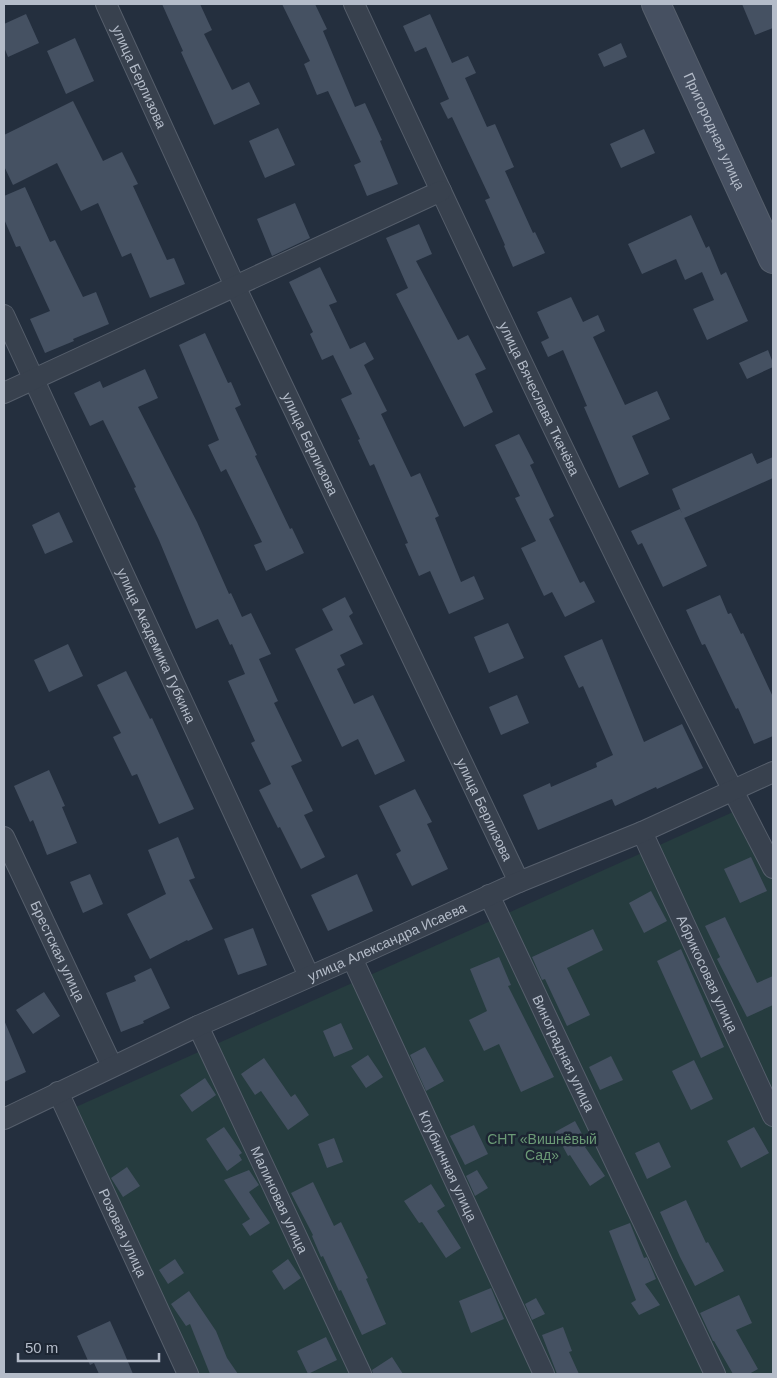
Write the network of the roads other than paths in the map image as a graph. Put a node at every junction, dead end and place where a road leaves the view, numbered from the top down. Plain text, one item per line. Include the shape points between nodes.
1 (106, 4) edge
2 (354, 4) edge
3 (656, 4) edge
4 (441, 191) junction
5 (773, 259) edge
6 (235, 286) junction
7 (4, 315) edge
8 (34, 379) junction
9 (4, 393) edge
10 (773, 772) edge
11 (733, 791) junction
12 (642, 832) junction
13 (4, 837) edge
14 (773, 868) edge
15 (519, 882) junction
16 (489, 895) junction
17 (352, 958) junction
18 (309, 976) junction
19 (198, 1026) junction
20 (112, 1066) junction
21 (58, 1092) junction
22 (773, 1116) edge
23 (4, 1119) edge
24 (188, 1374) edge
25 (361, 1374) edge
26 (544, 1374) edge
27 (715, 1374) edge

1 - 6 street, улица Берлизова
2 - 4 street, улица Вячеслава Ткачёва
3 - 5 street, Пригородная улица
4 - 6 street
4 - 11 street, улица Вячеслава Ткачёва via 609,542
6 - 8 street
6 - 15 street, улица Берлизова
7 - 8 street, улица Академика Губкина
8 - 9 street
8 - 18 street, улица Академика Губкина
10 - 11 street, улица Александра Исаева
11 - 12 street, улица Александра Исаева
11 - 14 street, улица Вячеслава Ткачёва
12 - 15 street, улица Александра Исаева
12 - 22 street, Абрикосовая улица
13 - 20 street, Брестская улица
15 - 16 street, улица Александра Исаева
16 - 17 street, улица Александра Исаева
16 - 27 street, Виноградная улица
17 - 18 street, улица Александра Исаева
17 - 26 street, Клубничная улица
18 - 19 street, улица Александра Исаева
19 - 20 street, улица Александра Исаева
19 - 25 street, Малиновая улица
20 - 21 street, улица Александра Исаева
21 - 23 street, улица Александра Исаева
21 - 24 street, Розовая улица

